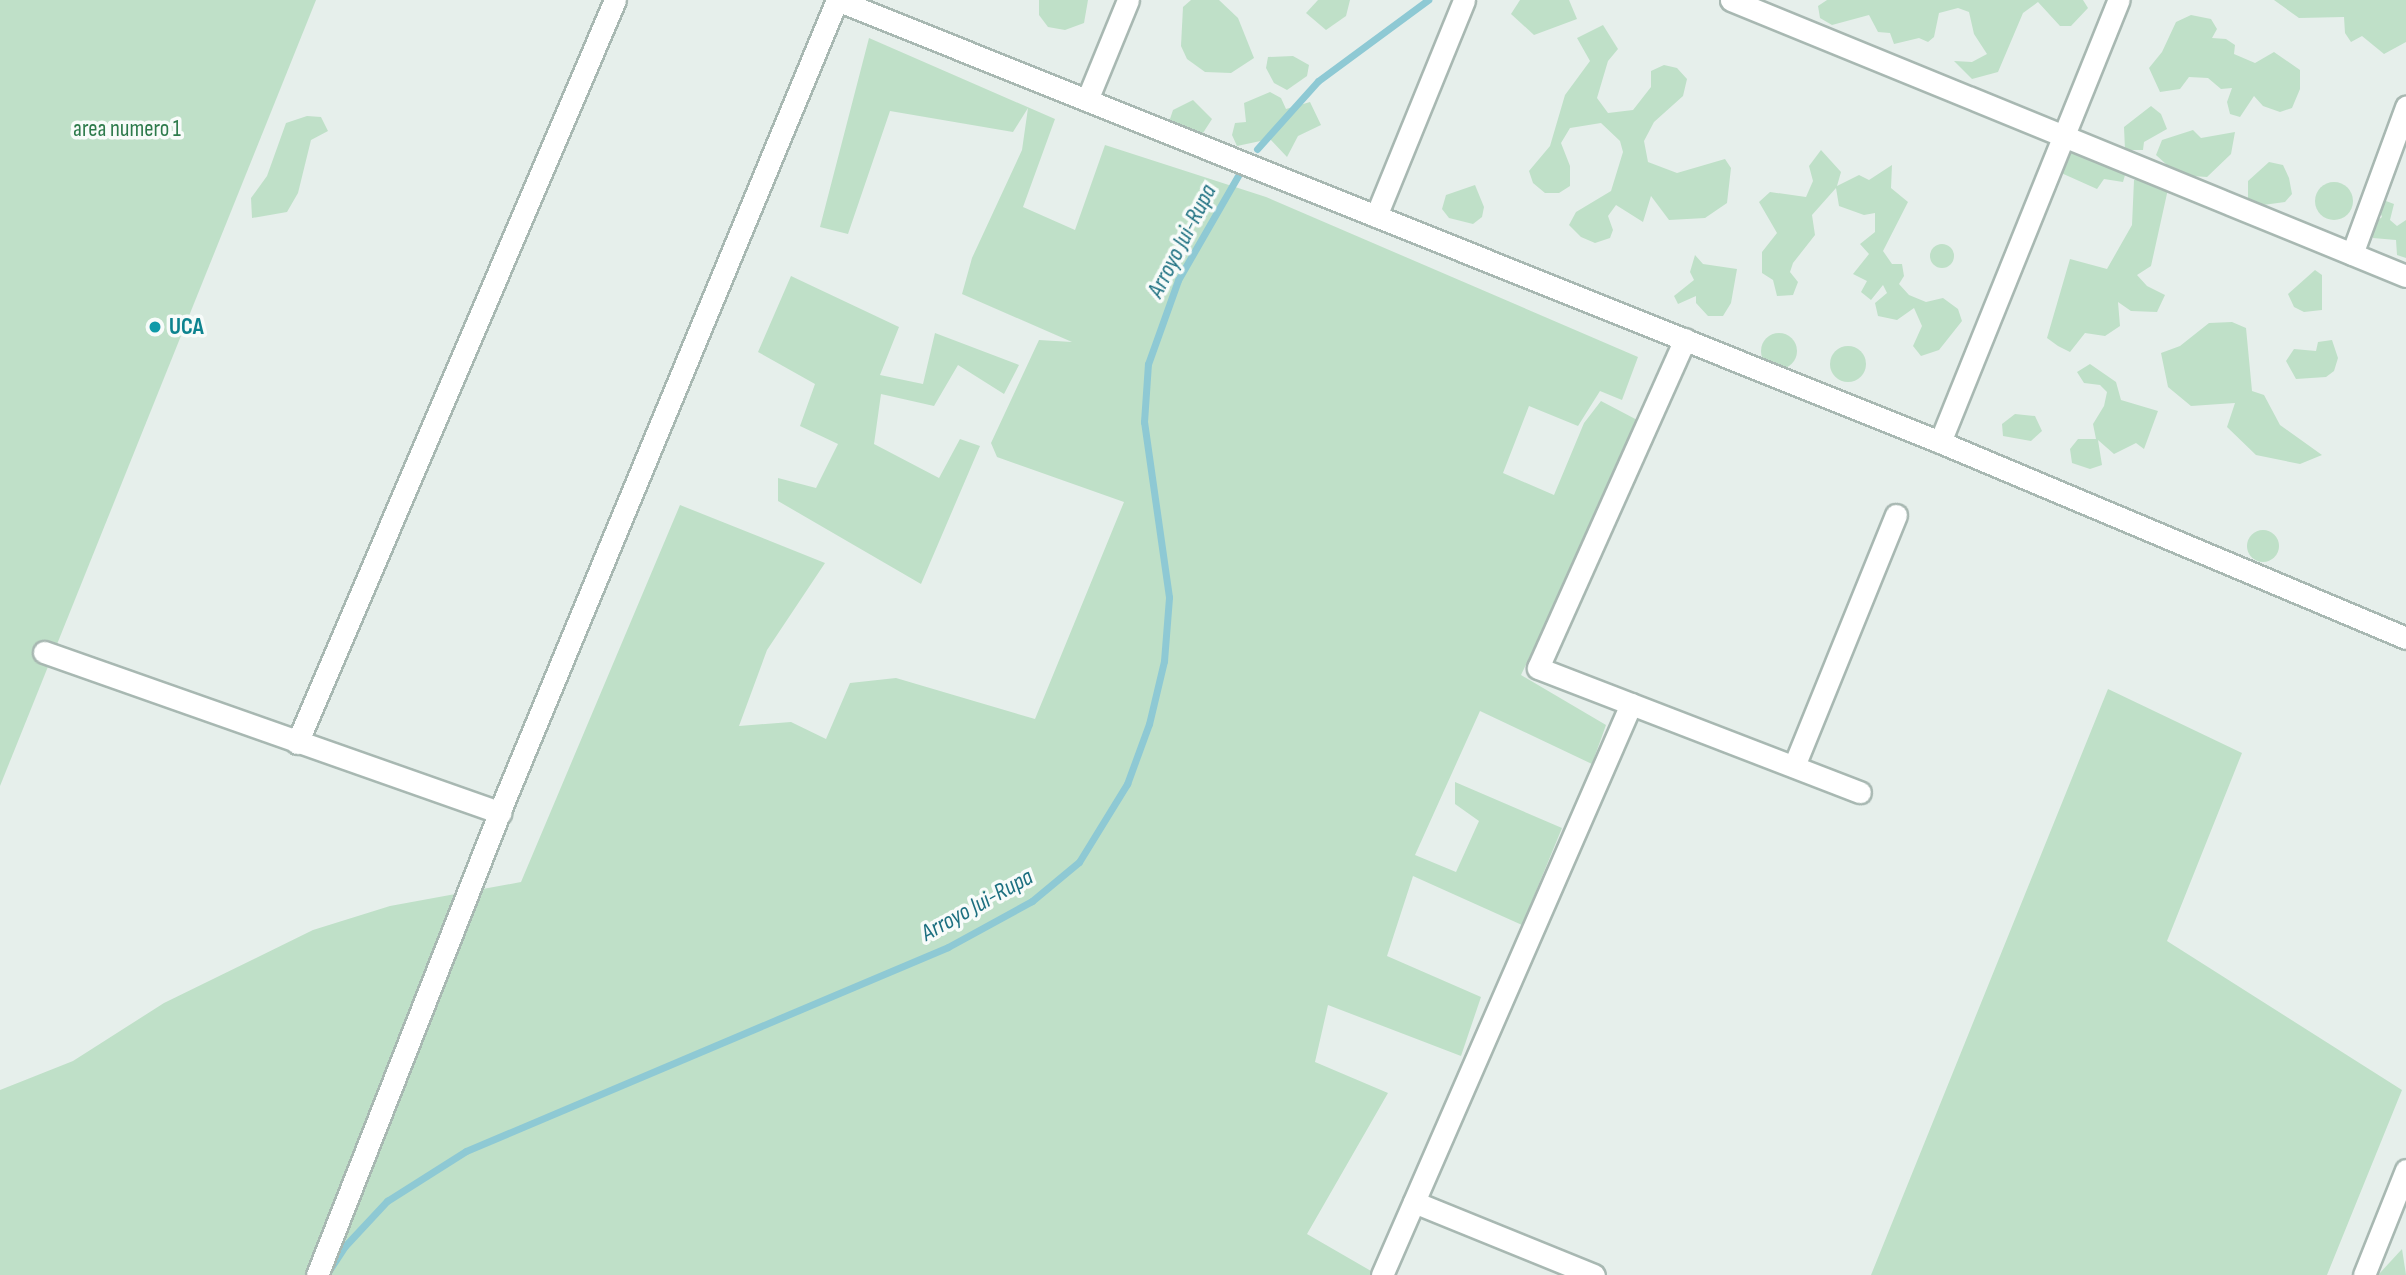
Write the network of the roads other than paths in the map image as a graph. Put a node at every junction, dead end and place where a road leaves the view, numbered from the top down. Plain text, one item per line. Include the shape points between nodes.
1 (615, 0) edge
2 (1128, 0) edge
3 (1464, 0) edge
4 (1731, 0) edge
5 (2119, 0) edge
6 (1087, 100) junction
7 (2406, 107) edge
8 (2063, 137) junction
9 (1376, 215) junction
10 (2352, 254) junction
11 (2406, 276) edge
12 (1685, 339) junction
13 (1940, 442) junction
14 (1896, 515) dead end
15 (2406, 638) edge
16 (44, 652) dead end
17 (1631, 704) junction
18 (297, 743) junction
19 (1794, 766) junction
20 (1860, 792) dead end
21 (500, 813) junction
22 (2406, 1170) edge
23 (1414, 1202) junction
24 (317, 1275) edge
25 (1382, 1275) edge
26 (1594, 1275) edge
27 (2364, 1275) edge

1 - 18 street
2 - 6 street
3 - 9 street
4 - 8 street
5 - 8 street
6 - 9 street
6 - 21 street via 837,0
7 - 10 street
8 - 10 street
8 - 13 street
9 - 12 street
10 - 11 street
12 - 13 street
12 - 17 street via 1538,668
13 - 15 street
14 - 19 street
16 - 18 street
17 - 19 street
17 - 23 street
18 - 21 street
19 - 20 street
21 - 24 street
22 - 27 street
23 - 25 street
23 - 26 street

